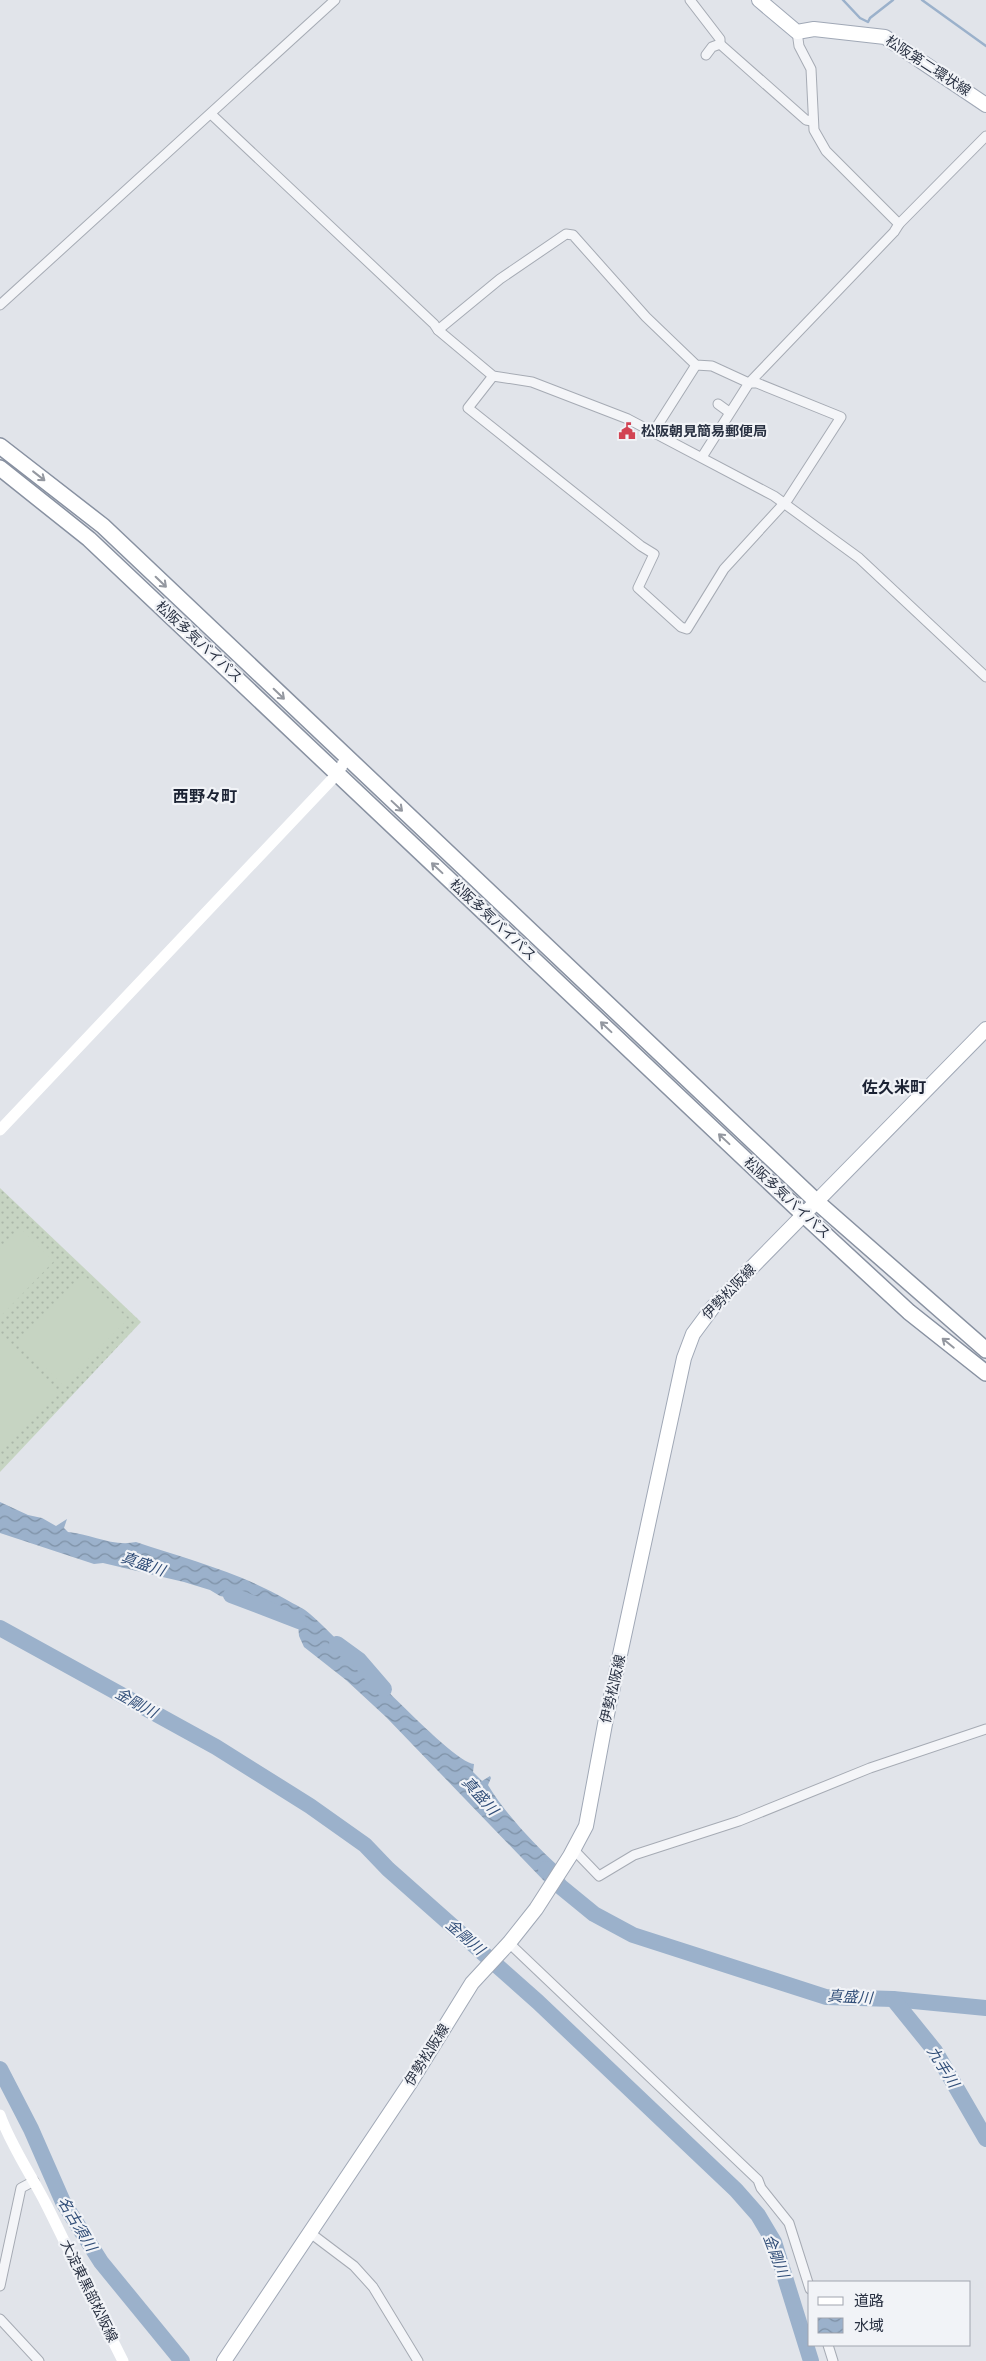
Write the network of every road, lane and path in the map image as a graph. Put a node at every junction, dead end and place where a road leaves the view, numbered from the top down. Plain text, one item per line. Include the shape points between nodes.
1 (335, 0) edge
2 (690, 0) edge
3 (759, 0) edge
4 (797, 32) junction
5 (720, 44) junction
6 (706, 55) dead end
7 (986, 104) edge
8 (211, 114) junction
9 (812, 121) junction
10 (986, 136) edge
11 (898, 224) junction
12 (0, 305) edge
13 (438, 330) junction
14 (696, 365) junction
15 (493, 376) junction
16 (749, 383) junction
17 (718, 404) dead end
18 (730, 412) junction
19 (654, 431) junction
20 (0, 446) edge
21 (702, 457) junction
22 (0, 468) edge
23 (783, 503) junction
24 (986, 677) edge
25 (346, 758) junction
26 (338, 774) junction
27 (986, 1029) edge
28 (0, 1130) edge
29 (817, 1202) junction
30 (804, 1215) junction
31 (965, 1333) junction
32 (986, 1340) edge
33 (986, 1350) edge
34 (986, 1373) edge
35 (986, 1729) edge
36 (572, 1853) junction
37 (509, 1943) junction
38 (0, 2115) edge
39 (3, 2133) edge
40 (34, 2181) junction
41 (309, 2232) junction
42 (808, 2283) edge
43 (0, 2286) edge
44 (0, 2319) edge
45 (828, 2346) edge
46 (39, 2361) edge
47 (123, 2361) edge
48 (224, 2361) edge
49 (418, 2361) edge
50 (833, 2361) edge

1 - 8 street
2 - 5 street via 720,39
3 - 4 main road
4 - 7 main road, 松阪第二環状線 via 814,30 885,37
4 - 9 street via 799,46 811,69
5 - 6 street via 712,47
5 - 9 street via 806,120
8 - 12 street
8 - 13 street
9 - 11 street via 826,151
10 - 11 street
11 - 16 street via 894,232
13 - 14 street via 500,279 566,234 573,235 646,316
13 - 15 street
14 - 16 street via 712,366
14 - 19 street
15 - 19 street via 532,382 589,402
15 - 23 street via 468,408 654,554 638,588 687,629 724,569
16 - 18 street
16 - 23 street via 757,382 841,417
17 - 18 street
18 - 21 street
19 - 21 street
20 -> 25 highway, 松阪多気バイパス via 103,526
21 - 23 street
22 - 26 highway, 松阪多気バイパス via 89,538
23 - 24 street via 859,558
25 - 26 street
25 -> 29 highway, 松阪多気バイパス
26 - 28 street via 223,899
30 -> 26 highway, 松阪多気バイパス
27 - 29 main road, 伊勢松阪線
29 - 30 main road, 伊勢松阪線
29 - 31 highway, 松阪多気バイパス
34 -> 30 highway, 松阪多気バイパス via 909,1312
30 - 36 main road, 伊勢松阪線 via 710,1310 689,1342 605,1724 586,1826
31 - 32 street
31 - 33 highway, 松阪多気バイパス
35 - 36 street via 870,1768 739,1821 634,1856 599,1876
36 - 37 main road, 伊勢松阪線
37 - 41 main road, 伊勢松阪線 via 472,1983 410,2083
37 - 42 street via 758,2180 788,2223
38 - 39 street, 大淀東黒部松阪線
39 - 40 street, 大淀東黒部松阪線
40 - 43 street via 20,2188
40 - 47 street, 大淀東黒部松阪線
41 - 48 main road, 伊勢松阪線
41 - 49 street via 354,2266 373,2287
44 - 46 street
45 - 50 street

